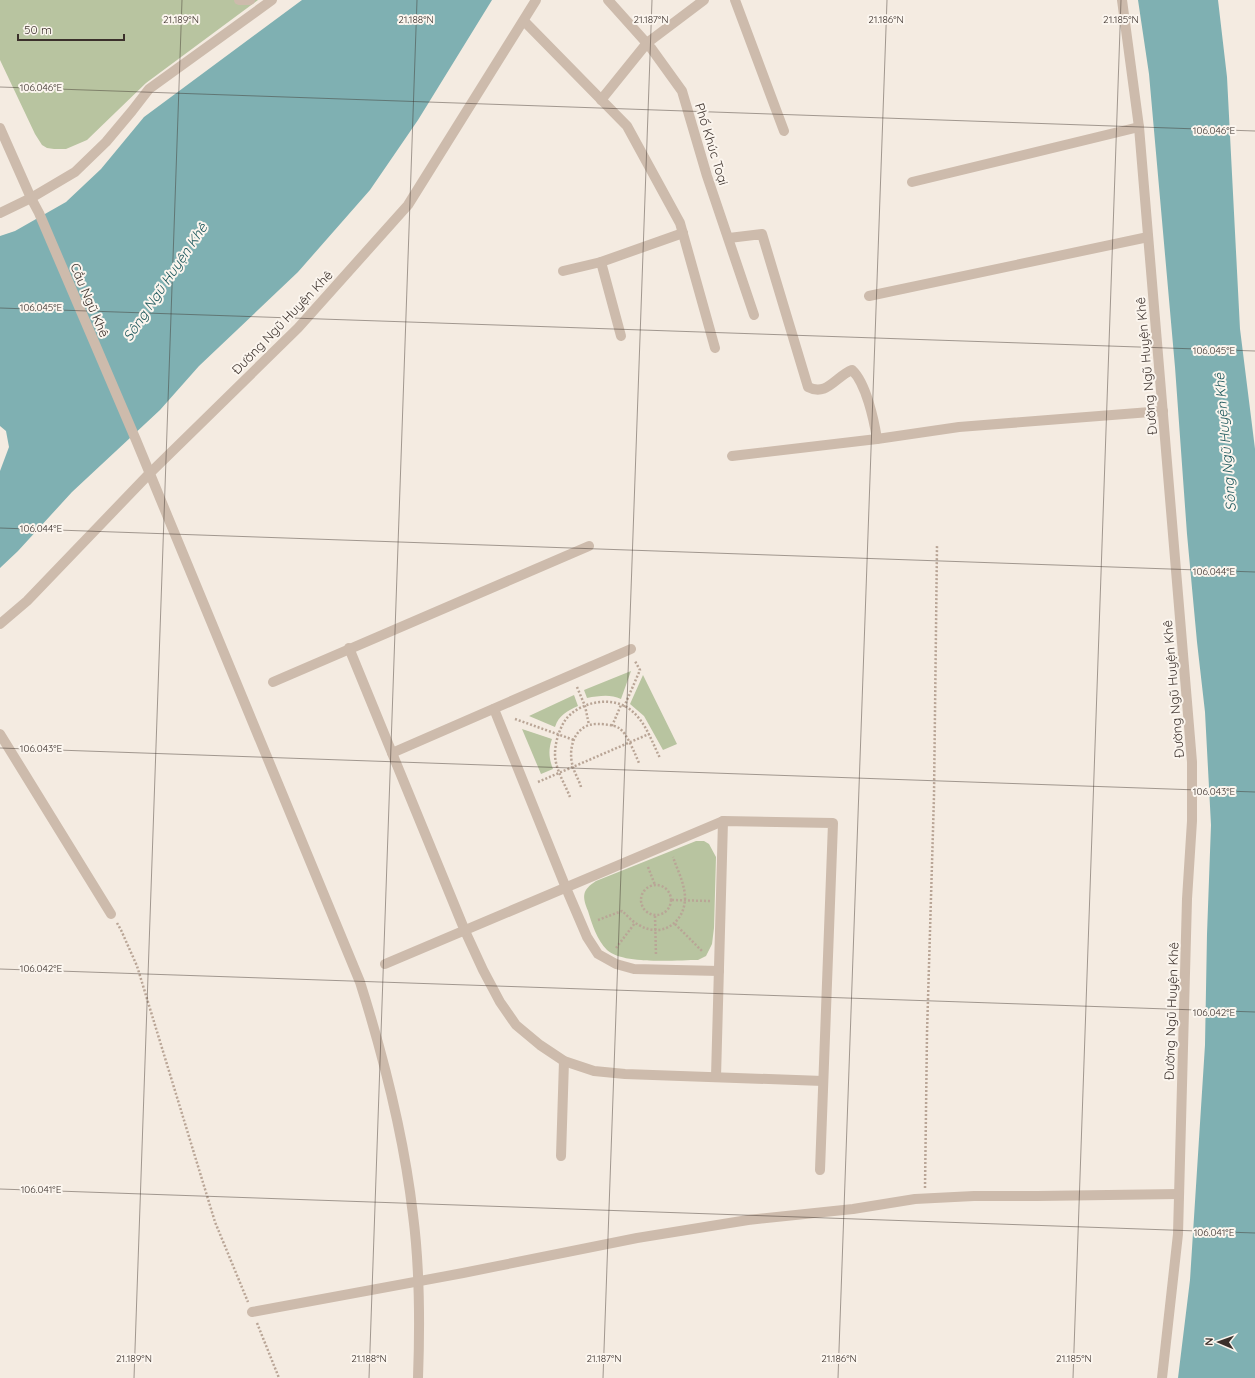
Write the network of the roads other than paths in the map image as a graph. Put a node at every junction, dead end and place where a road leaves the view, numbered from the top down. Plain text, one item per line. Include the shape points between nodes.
1 (239, 0) edge
2 (250, 0) edge
3 (272, 0) edge
4 (536, 0) edge
5 (608, 0) edge
6 (704, 0) edge
7 (735, 0) edge
8 (1122, 0) edge
9 (524, 21) junction
10 (646, 43) junction
11 (601, 100) junction
12 (1139, 127) junction
13 (0, 128) edge
14 (784, 131) dead end
15 (912, 182) dead end
16 (30, 198) junction
17 (0, 213) edge
18 (683, 233) junction
19 (1148, 237) junction
20 (728, 238) junction
21 (601, 262) junction
22 (563, 271) dead end
23 (869, 296) dead end
24 (754, 315) dead end
25 (621, 336) dead end
26 (715, 348) dead end
27 (1163, 411) junction
28 (877, 439) junction
29 (732, 456) dead end
30 (149, 474) junction
31 (589, 546) dead end
32 (0, 624) edge
33 (349, 648) junction
34 (631, 649) dead end
35 (274, 682) dead end
36 (494, 709) junction
37 (0, 734) edge
38 (392, 753) junction
39 (722, 822) junction
40 (566, 888) junction
41 (111, 914) road end
42 (465, 931) junction
43 (385, 964) dead end
44 (719, 971) junction
45 (564, 1061) junction
46 (716, 1077) junction
47 (823, 1081) junction
48 (561, 1156) dead end
49 (820, 1170) dead end
50 (1179, 1194) junction
51 (418, 1282) junction
52 (252, 1312) road end
53 (418, 1378) edge
54 (1162, 1378) edge

1 - 2 street
3 - 16 street via 148,89 106,142 75,172
4 - 9 street, Đường Ngũ Huyện Khê
5 - 10 street, Phố Khúc Toại
6 - 10 street
7 - 14 street
8 - 12 street, Đường Ngũ Huyện Khê
9 - 11 street
9 - 30 street, Đường Ngũ Huyện Khê via 408,204 298,328
10 - 11 street
10 - 20 street, Phố Khúc Toại via 682,91
11 - 18 street via 626,126 680,223
12 - 15 street
12 - 19 street, Đường Ngũ Huyện Khê
13 - 16 street, Cầu Ngũ Khê
16 - 17 street
16 - 30 street, Cầu Ngũ Khê
18 - 21 street
18 - 26 street
19 - 23 street
19 - 27 street, Đường Ngũ Huyện Khê
20 - 24 street, Phố Khúc Toại
20 - 28 street via 762,234 808,387 816,391 824,390 852,370 863,385
21 - 22 street
21 - 25 street
27 - 28 street via 959,427
27 - 50 street, Đường Ngũ Huyện Khê via 1192,762
28 - 29 street
30 - 32 street, Đường Ngũ Huyện Khê via 27,601
30 - 51 street, Cầu Ngũ Khê via 360,982 396,1110 412,1204
31 - 33 street
33 - 35 street
33 - 38 street
34 - 36 street
36 - 38 street
36 - 40 street
37 - 41 street
38 - 42 street
39 - 40 street
39 - 44 street
39 - 47 street via 833,823
40 - 42 street
40 - 44 street via 587,937 598,954 616,964 634,969
42 - 43 street
42 - 45 street via 500,1002 516,1025
44 - 46 street
45 - 46 street via 594,1071
45 - 48 street
46 - 47 street
47 - 49 street
50 - 51 street via 974,1196 925,1199 678,1231
50 - 54 street, Đường Ngũ Huyện Khê via 1178,1234
51 - 52 street
51 - 53 street, Cầu Ngũ Khê

